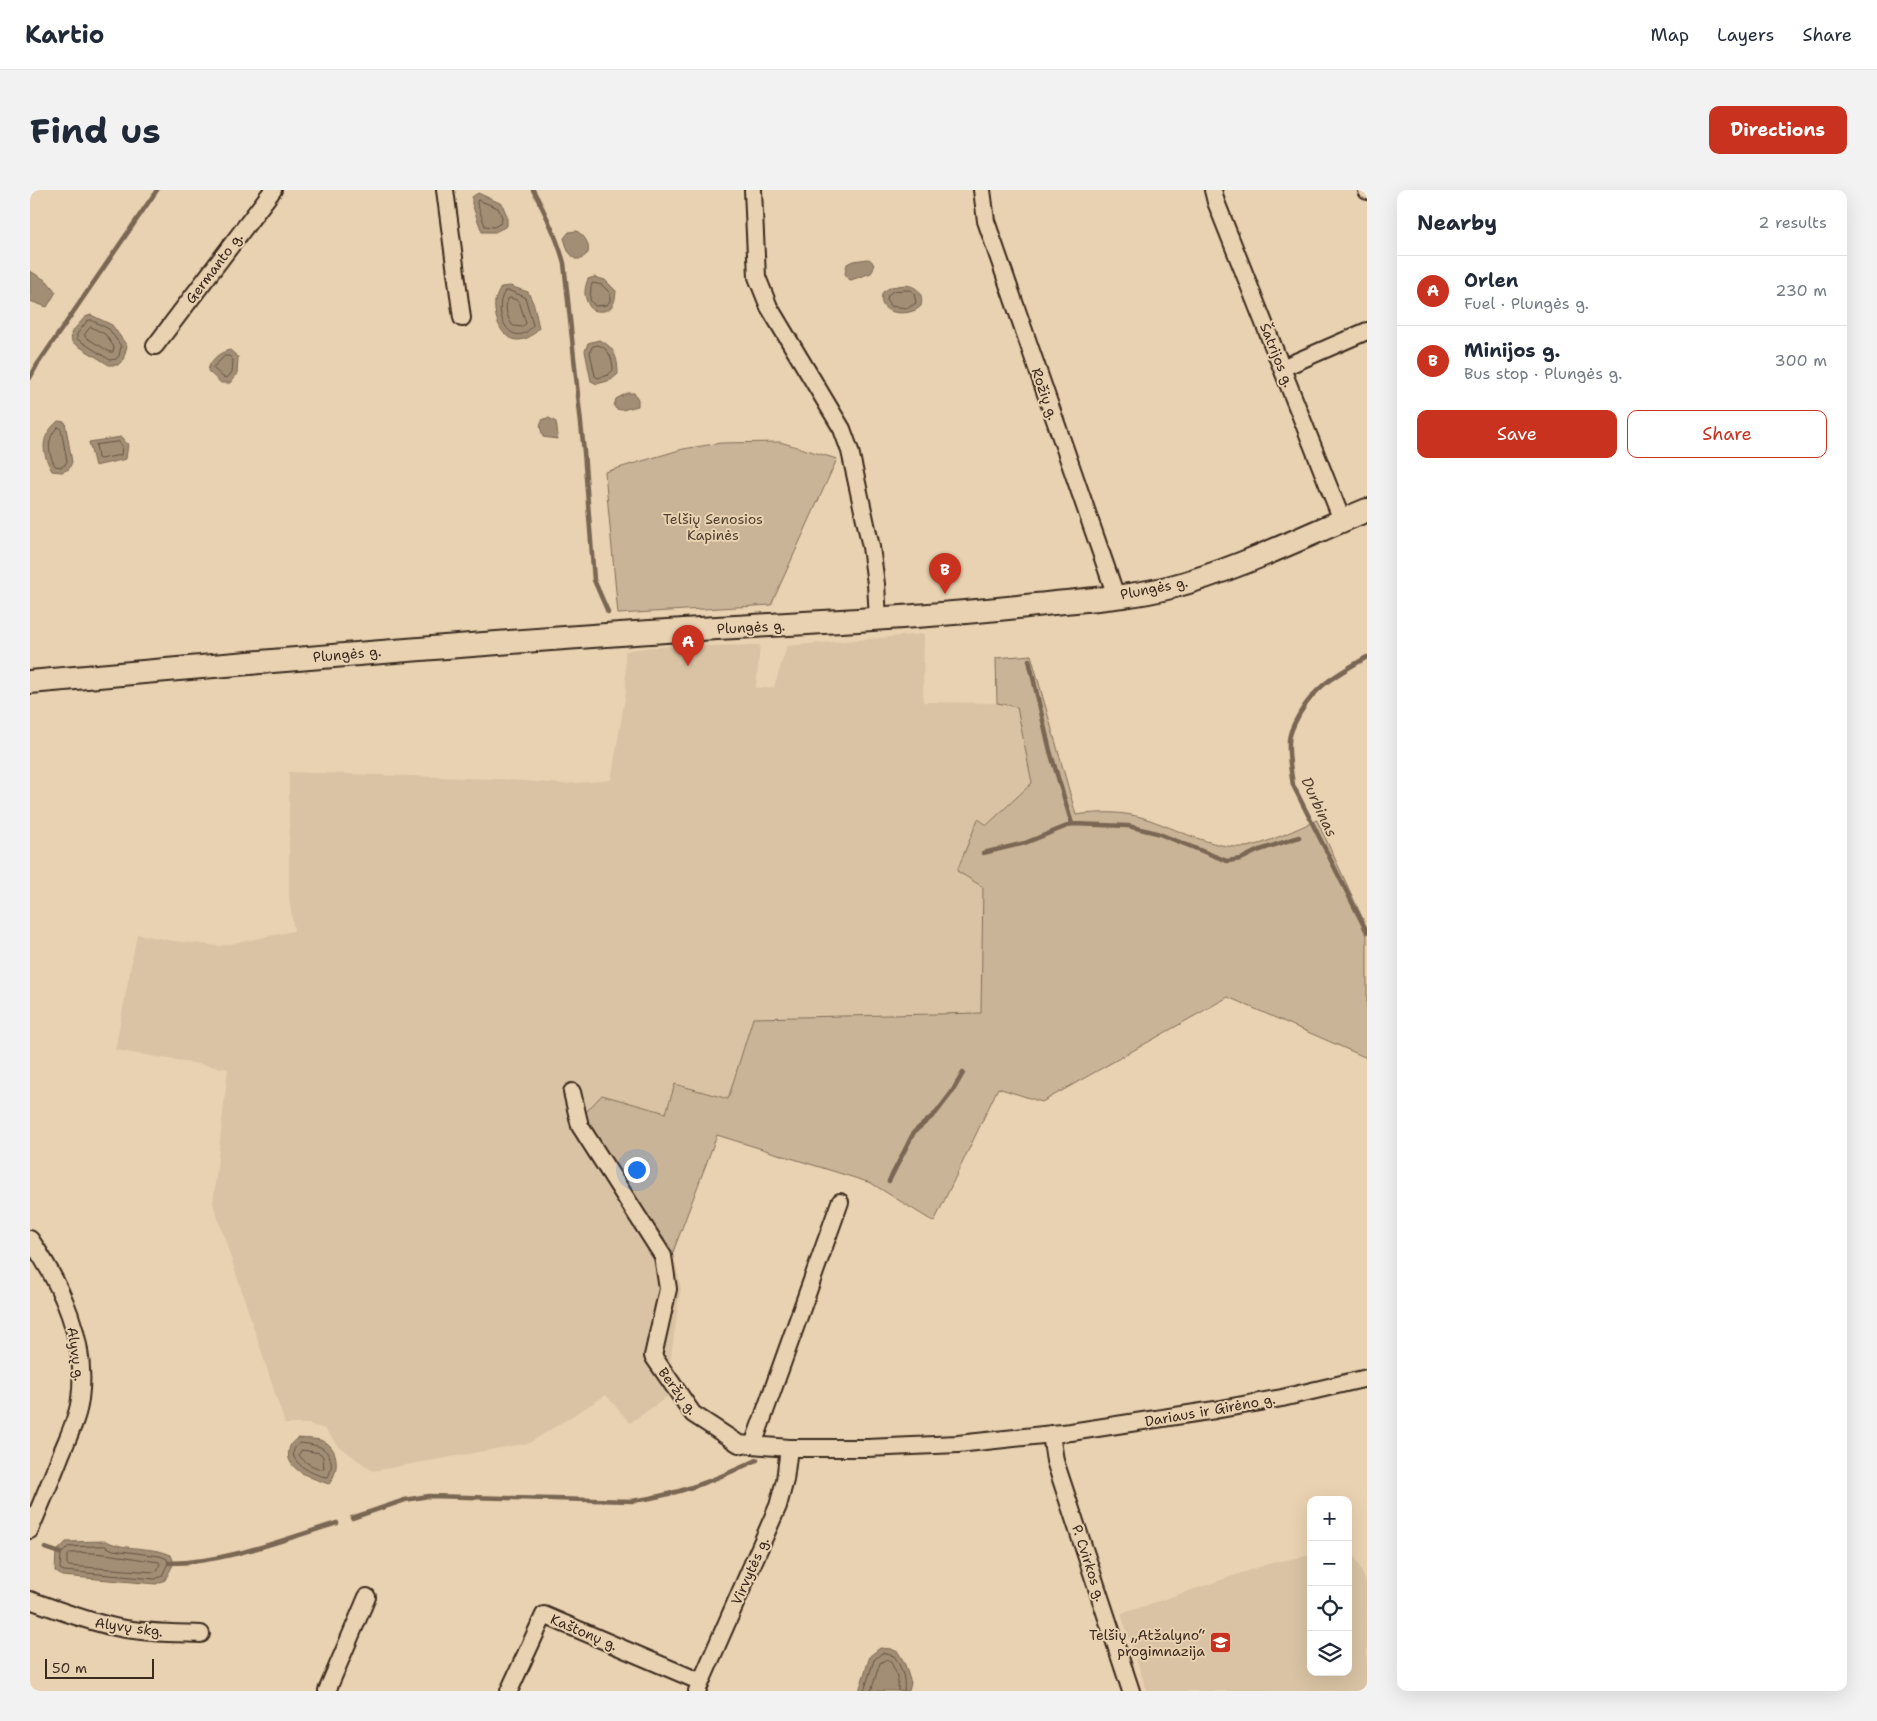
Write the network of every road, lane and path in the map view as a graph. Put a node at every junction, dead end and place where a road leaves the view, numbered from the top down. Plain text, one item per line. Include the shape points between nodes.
1 (273, 190) edge
2 (445, 190) edge
3 (753, 190) edge
4 (982, 190) edge
5 (1213, 190) edge
6 (462, 318) dead end
7 (1367, 331) edge
8 (155, 346) dead end
9 (1282, 368) junction
10 (1367, 510) edge
11 (1342, 520) junction
12 (1116, 596) junction
13 (878, 619) junction
14 (30, 682) edge
15 (572, 1092) dead end
16 (840, 1202) dead end
17 (30, 1239) edge
18 (1367, 1378) edge
19 (1051, 1434) junction
20 (753, 1445) junction
21 (789, 1448) junction
22 (30, 1530) edge
23 (367, 1597) dead end
24 (30, 1600) edge
25 (201, 1634) dead end
26 (699, 1687) edge
27 (328, 1691) edge
28 (509, 1691) edge
29 (1132, 1691) edge

1 - 8 street, Germanto g.
2 - 6 street
3 - 13 street via 758,277 769,307 842,428 850,451 871,547
4 - 12 street, Rožių g. via 986,221
5 - 9 street, Šatrijos g.
7 - 9 street
9 - 11 street, Šatrijos g.
10 - 11 main road, Plungės g.
11 - 12 main road, Plungės g. via 1214,574 1168,588
12 - 13 main road, Plungės g.
13 - 14 main road, Plungės g. via 476,644
15 - 20 street, Beržų g. via 580,1126 663,1256 668,1289 653,1356 693,1414 739,1444
16 - 20 street
17 - 22 street, Alyvų g. via 65,1300 76,1338 82,1382 71,1432
18 - 19 street, Dariaus ir Girėno g. via 1215,1410
19 - 21 street, Beržų g. via 958,1444
19 - 29 street, P. Cvirkos g. via 1055,1461
20 - 21 street, Beržų g.
21 - 26 street, Virvytės g. via 778,1506
23 - 27 street
24 - 25 street, Alyvų skg. via 117,1628
26 - 28 street, Kaštonų g. via 544,1615

